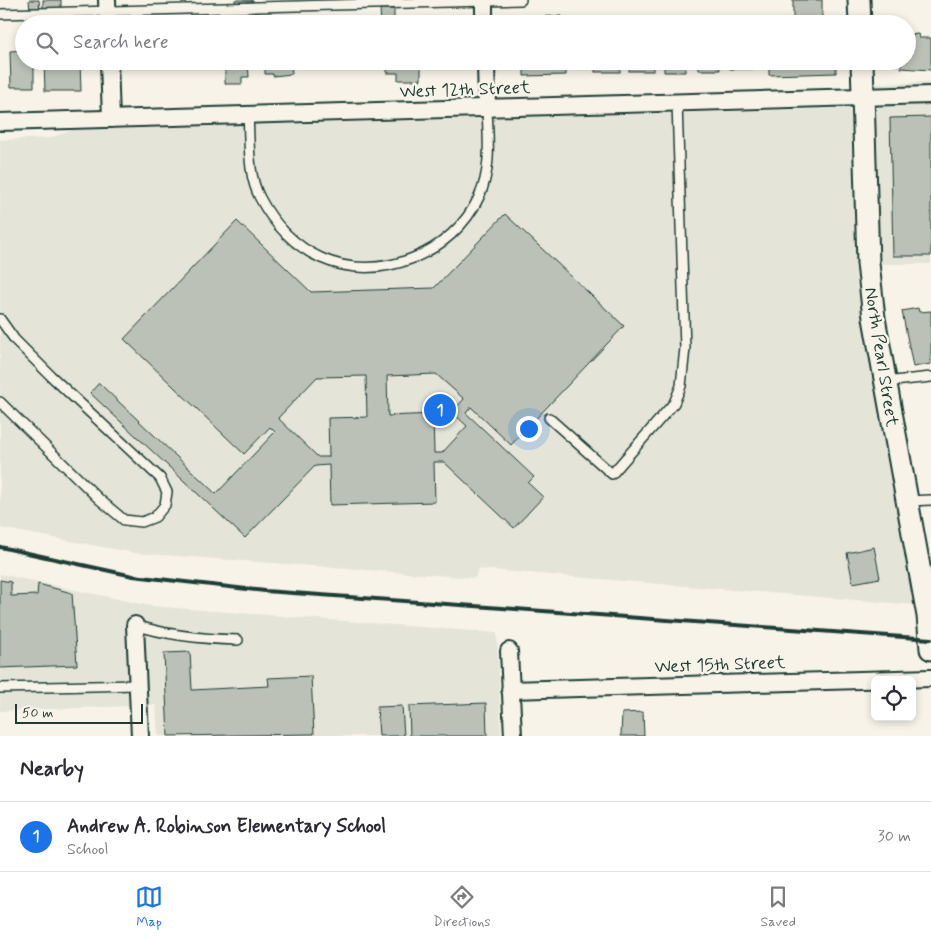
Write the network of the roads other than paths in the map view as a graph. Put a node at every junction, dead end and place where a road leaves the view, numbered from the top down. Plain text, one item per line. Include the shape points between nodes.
1 (522, 0) edge
2 (859, 0) edge
3 (484, 1) edge
4 (108, 12) edge
5 (0, 14) edge
6 (484, 15) edge
7 (860, 15) edge
8 (109, 70) edge
9 (486, 70) edge
10 (862, 70) edge
11 (931, 95) edge
12 (863, 97) junction
13 (677, 102) junction
14 (487, 108) junction
15 (248, 115) junction
16 (111, 119) junction
17 (0, 122) edge
18 (0, 320) edge
19 (931, 377) edge
20 (886, 382) junction
21 (0, 402) edge
22 (549, 418) dead end
23 (931, 500) edge
24 (907, 501) junction
25 (135, 625) joint
26 (238, 640) dead end
27 (931, 649) edge
28 (509, 651) dead end
29 (931, 678) edge
30 (138, 684) junction
31 (0, 688) edge
32 (510, 690) junction
33 (140, 736) edge
34 (513, 736) edge

1 - 3 lane
2 - 7 street
3 - 4 lane
3 - 6 street
4 - 5 lane
8 - 16 street
9 - 14 street
10 - 12 street, North Pearl Street
11 - 12 street, West 12th Street
12 - 13 street, West 12th Street
12 - 20 street, North Pearl Street via 868,263
13 - 14 street, West 12th Street
13 - 22 lane via 685,348 681,386 674,403 612,474
14 - 15 street, West 12th Street
14 - 15 lane via 488,175 479,198 455,231 440,244 416,258 384,266 350,266 322,258 300,246 275,222 259,196 251,171
15 - 16 street, West 12th Street
16 - 17 street, West 12th Street
18 - 21 lane via 45,370 160,478 166,492 164,505 155,516 142,522 124,520
19 - 20 lane
20 - 24 street, North Pearl Street
23 - 24 lane
24 - 27 street, North Pearl Street
25 - 26 lane via 160,633
25 - 30 street
28 - 32 street
29 - 32 street, West 15th Street
30 - 31 lane
30 - 33 street
32 - 34 street

